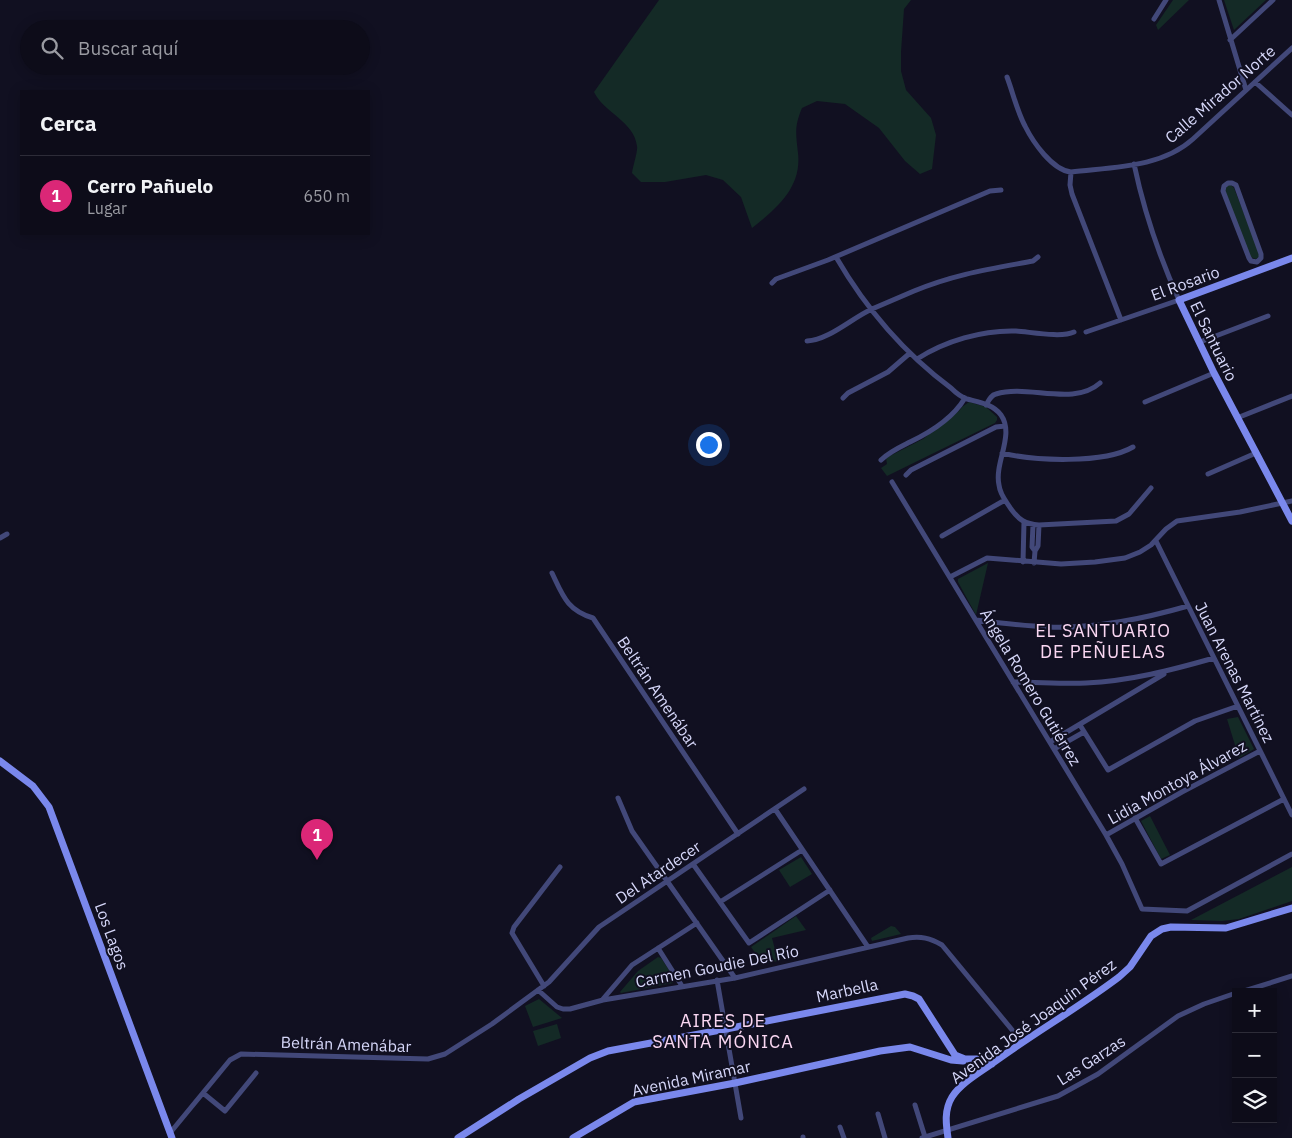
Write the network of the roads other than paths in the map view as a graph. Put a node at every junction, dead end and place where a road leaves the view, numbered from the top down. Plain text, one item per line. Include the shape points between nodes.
1 (1166, 0) edge
2 (1218, 0) edge
3 (1273, 0) edge
4 (1154, 19) dead end
5 (1230, 40) junction
6 (1292, 48) edge
7 (1007, 77) dead end
8 (1255, 82) junction
9 (1246, 90) junction
10 (1292, 115) edge
11 (1134, 164) junction
12 (1071, 172) junction
13 (1001, 190) dead end
14 (836, 257) junction
15 (1038, 257) dead end
16 (1292, 258) edge
17 (1257, 262) junction
18 (1260, 270) junction
19 (772, 283) dead end
20 (1178, 300) junction
21 (871, 309) junction
22 (1268, 316) dead end
23 (1121, 320) junction
24 (1074, 332) dead end
25 (1086, 332) dead end
26 (807, 341) dead end
27 (1200, 342) junction
28 (910, 353) junction
29 (917, 359) junction
30 (1214, 373) junction
31 (1100, 383) dead end
32 (1292, 396) edge
33 (843, 398) dead end
34 (965, 398) junction
35 (1145, 402) dead end
36 (986, 405) junction
37 (1237, 418) junction
38 (1005, 426) junction
39 (1133, 447) dead end
40 (1256, 453) junction
41 (1002, 454) junction
42 (880, 460) dead end
43 (1208, 474) dead end
44 (906, 475) dead end
45 (892, 482) dead end
46 (1151, 488) dead end
47 (1005, 500) junction
48 (1292, 501) edge
49 (1283, 504) junction
50 (1292, 521) edge
51 (1024, 522) junction
52 (1036, 525) junction
53 (7, 534) dead end
54 (942, 536) dead end
55 (0, 538) edge
56 (1156, 541) junction
57 (1023, 562) junction
58 (1034, 563) junction
59 (552, 573) dead end
60 (950, 577) junction
61 (1188, 606) junction
62 (976, 620) junction
63 (1214, 658) junction
64 (1167, 672) junction
65 (1013, 682) junction
66 (1238, 706) junction
67 (1080, 725) junction
68 (1084, 732) junction
69 (1050, 742) junction
70 (1054, 749) junction
71 (1260, 750) junction
72 (0, 761) edge
73 (804, 789) dead end
74 (618, 798) dead end
75 (1284, 799) junction
76 (775, 808) junction
77 (1292, 814) edge
78 (1135, 818) junction
79 (738, 834) junction
80 (1106, 835) junction
81 (802, 850) junction
82 (1292, 854) edge
83 (693, 864) junction
84 (560, 867) dead end
85 (668, 881) junction
86 (830, 890) junction
87 (720, 902) junction
88 (1292, 908) edge
89 (697, 923) junction
90 (868, 947) junction
91 (658, 948) junction
92 (1292, 976) edge
93 (735, 978) junction
94 (717, 980) junction
95 (544, 986) junction
96 (682, 986) junction
97 (1254, 988) edge
98 (538, 990) junction
99 (1232, 995) edge
100 (603, 1000) junction
101 (726, 1030) junction
102 (1022, 1042) junction
103 (969, 1059) junction
104 (992, 1064) junction
105 (256, 1073) dead end
106 (735, 1083) junction
107 (203, 1093) junction
108 (915, 1105) dead end
109 (878, 1114) dead end
110 (741, 1118) dead end
111 (840, 1127) dead end
112 (947, 1134) edge
113 (171, 1136) edge
114 (458, 1138) edge
115 (573, 1138) edge
116 (844, 1138) edge
117 (885, 1138) edge
118 (924, 1138) edge

1 - 4 street
2 - 5 street
3 - 5 street
5 - 9 street
6 - 8 street, Calle Mirador Norte
7 - 12 street via 1030,135 1052,164
8 - 9 street, Calle Mirador Norte
8 - 10 street
9 - 11 street, Calle Mirador Norte via 1178,152
11 - 12 street, Calle Mirador Norte
11 - 20 street, El Santuario via 1153,238
12 - 23 street via 1072,194
13 - 14 street via 990,191
14 - 19 street
14 - 21 street
15 - 21 street via 1033,261 950,277
16 - 18 street, El Rosario
17 - 17 street via 1261,254 1236,185 1228,183 1224,188 1227,199 1249,258
17 - 18 street
18 - 20 street, El Rosario
20 - 23 street, El Rosario
20 - 27 street, El Santuario
21 - 26 street via 836,330
21 - 28 street
22 - 27 street
23 - 25 street, El Rosario
24 - 29 street via 983,333 948,344
27 - 30 street, El Santuario
28 - 29 street
28 - 33 street via 888,372
29 - 34 street
30 - 35 street
30 - 37 street, El Santuario
31 - 36 street via 1093,390 1080,393 997,394 991,396
32 - 37 street
34 - 36 street
34 - 42 street via 942,423
36 - 38 street via 1000,414
37 - 40 street, El Santuario
38 - 41 street
38 - 44 street via 987,431
39 - 41 street via 1110,455 1072,459
40 - 43 street
40 - 49 street, El Santuario
41 - 47 street via 998,477
45 - 60 street, Ángela Romero Gutiérrez
46 - 52 street via 1129,514 1116,521
47 - 51 street
47 - 54 street
48 - 49 street
49 - 50 street, El Santuario
49 - 56 street via 1177,521
51 - 52 street
51 - 57 street
52 - 58 street via 1032,547 1035,550
53 - 55 street
56 - 58 street via 1140,552 1118,559 1070,564
56 - 61 street, Juan Arenas Martínez
57 - 58 street
57 - 60 street via 986,558
59 - 79 street, Beltrán Amenábar via 567,604 580,614 593,618
60 - 62 street, Ángela Romero Gutiérrez
61 - 62 street via 1122,622 1074,626 1049,627
61 - 63 street, Juan Arenas Martínez
62 - 65 street, Ángela Romero Gutiérrez
63 - 64 street
63 - 66 street, Juan Arenas Martínez
64 - 65 street via 1085,683
64 - 67 street
65 - 69 street, Ángela Romero Gutiérrez
66 - 68 street via 1195,721 1108,770
66 - 71 street, Juan Arenas Martínez
67 - 68 street
67 - 69 street
68 - 70 street
69 - 70 street, Ángela Romero Gutiérrez
70 - 80 street, Ángela Romero Gutiérrez
71 - 75 street, Juan Arenas Martínez
71 - 78 street, Lidia Montoya Álvarez
72 - 113 street, Los Lagos via 33,786 49,807
73 - 76 street, Del Atardecer
74 - 85 street via 632,831
75 - 77 street, Juan Arenas Martínez
75 - 78 street via 1161,864
76 - 79 street, Del Atardecer
76 - 81 street
78 - 80 street, Lidia Montoya Álvarez
79 - 83 street, Del Atardecer
80 - 82 street, Ángela Romero Gutiérrez via 1142,910 1187,911
81 - 86 street
81 - 87 street
83 - 85 street, Del Atardecer
83 - 87 street
84 - 95 street via 512,933
85 - 89 street
85 - 95 street, Del Atardecer via 599,927
86 - 87 street via 749,943
86 - 90 street
88 - 102 street, Avenida José Joaquín Pérez via 1226,928 1162,929 1152,936 1119,977
89 - 91 street
89 - 93 street
90 - 93 street, Carmen Goudie Del Río
90 - 102 street, Carmen Goudie Del Río via 917,936 942,945
91 - 96 street
91 - 100 street via 632,966
92 - 97 street
93 - 94 street, Carmen Goudie Del Río
94 - 96 street, Carmen Goudie Del Río
94 - 101 street
95 - 98 street, Del Atardecer
96 - 100 street, Carmen Goudie Del Río
98 - 100 street, Carmen Goudie Del Río via 563,1009
98 - 107 street, Beltrán Amenábar via 492,1024 438,1057 240,1054 230,1060
99 - 112 street, Las Garzas via 1178,1016 1098,1074 1058,1096
101 - 103 street, Marbella via 909,994 920,999 954,1055
101 - 106 street
101 - 114 street, Marbella via 602,1053 518,1099
102 - 104 street, Avenida José Joaquín Pérez
103 - 104 street, Marbella via 988,1059
103 - 106 street, Avenida Miramar via 956,1061 906,1047
104 - 112 street, Avenida José Joaquín Pérez via 953,1096 946,1114
105 - 107 street via 225,1111
106 - 110 street
106 - 115 street, Avenida Miramar via 634,1102
107 - 113 street, Beltrán Amenábar
108 - 118 street
109 - 117 street
111 - 116 street
112 - 118 street, Las Garzas

